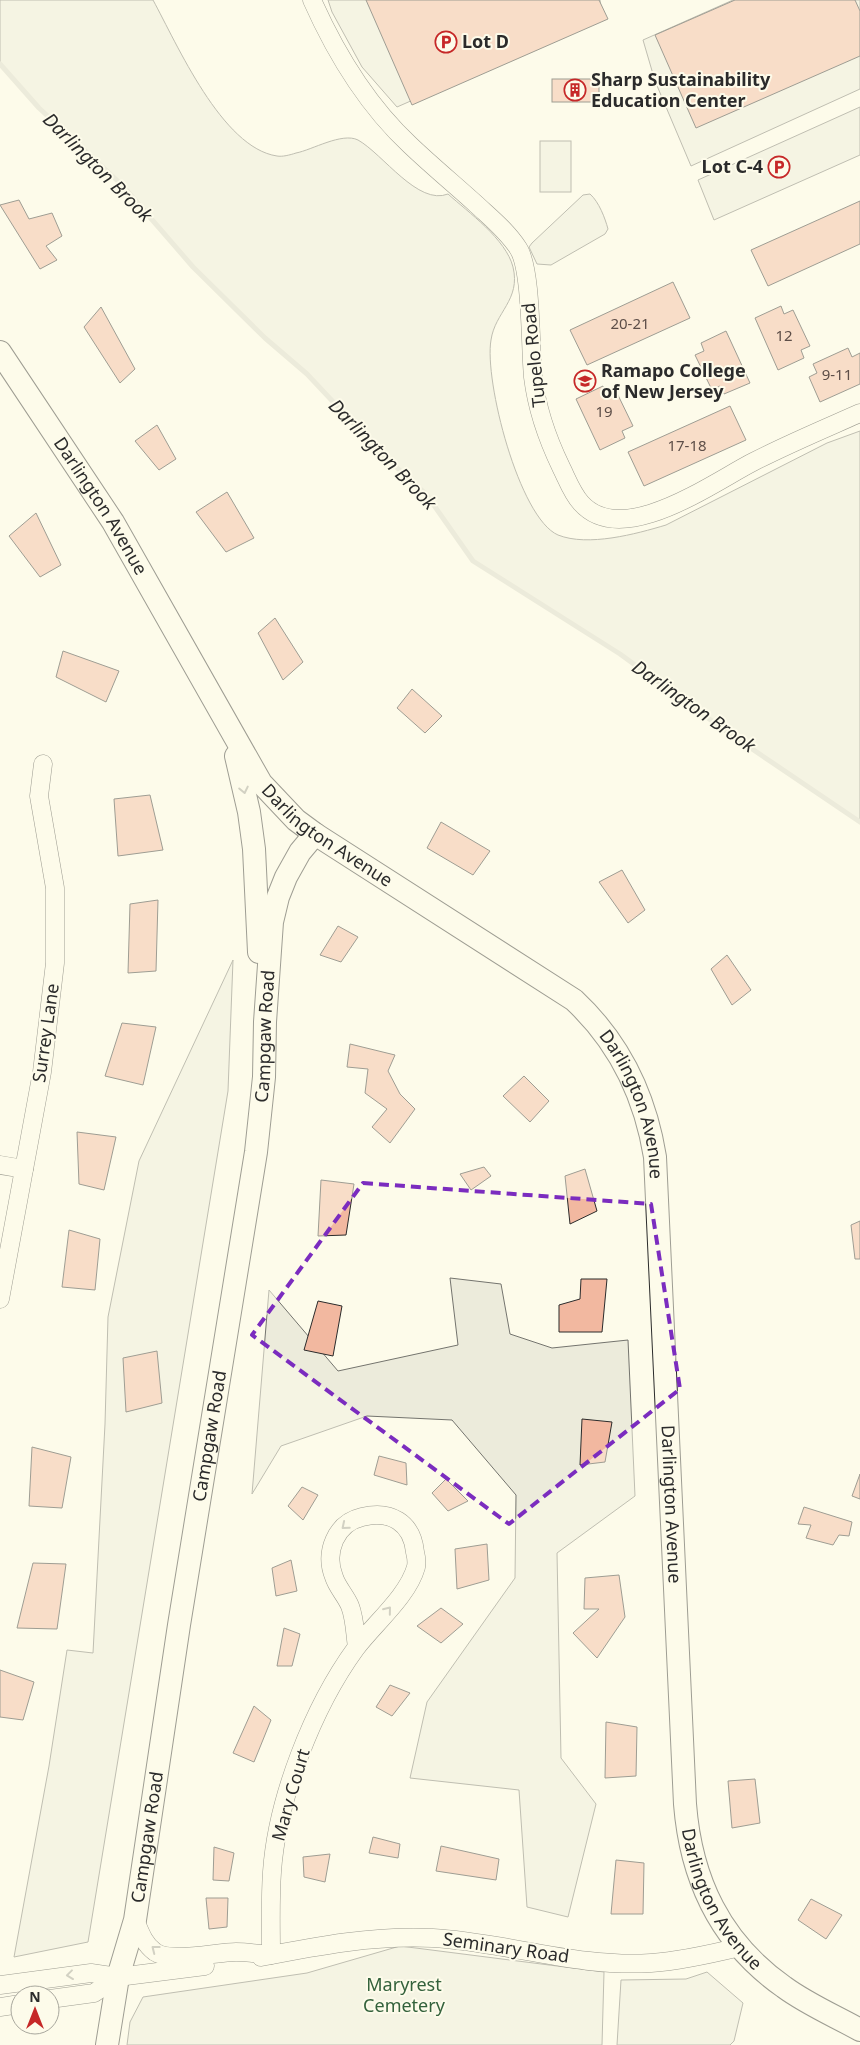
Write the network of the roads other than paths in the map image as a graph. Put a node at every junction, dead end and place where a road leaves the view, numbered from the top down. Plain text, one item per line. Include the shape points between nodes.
1 (312, 0) edge
2 (0, 352) edge
3 (860, 413) edge
4 (229, 726) junction
5 (43, 764) dead end
6 (315, 834) junction
7 (264, 1022) junction
8 (0, 1165) edge
9 (24, 1169) junction
10 (0, 1299) edge
11 (357, 1647) junction
12 (135, 1920) junction
13 (740, 1947) junction
14 (271, 1955) junction
15 (118, 1977) junction
16 (0, 1984) edge
17 (60, 1998) edge
18 (860, 2030) edge
19 (107, 2045) edge

1 - 3 street, Tupelo Road via 344,65 386,122 500,227 519,249 526,273 538,408 570,487 586,507 611,519 654,513 791,443
2 - 4 main road, Darlington Avenue via 113,522
4 - 6 main road, Darlington Avenue via 260,783 296,820
4 -> 7 main road via 250,821
5 - 9 street, Surrey Lane via 39,796 55,888 57,926 42,1072
6 - 7 main road, Campgaw Road via 300,852 278,897 272,922
6 - 13 main road, Darlington Avenue via 574,1000 594,1018 611,1041 641,1099 655,1157 687,1831 703,1888 715,1913
7 - 12 main road, Campgaw Road via 264,1077 254,1160
8 - 9 street
9 - 10 street, Surrey Lane
11 -> 11 street, Mary Court via 406,1588 416,1566 414,1538 398,1519 374,1514 356,1518 340,1528 332,1544 334,1577 351,1608
11 - 14 street, Mary Court via 300,1753 286,1797 272,1872
14 -> 12 street, Seminary Road via 238,1952 164,1956 142,1938
12 - 15 main road, Campgaw Road
13 - 14 street, Seminary Road via 650,1964 610,1962 435,1938 385,1937
13 - 18 main road, Darlington Avenue via 760,1969 785,1988
14 - 15 street, Seminary Road
15 -> 16 street, Seminary Road via 91,1973
15 - 17 street, Seminary Road via 94,1993
15 - 19 main road, Campgaw Road

